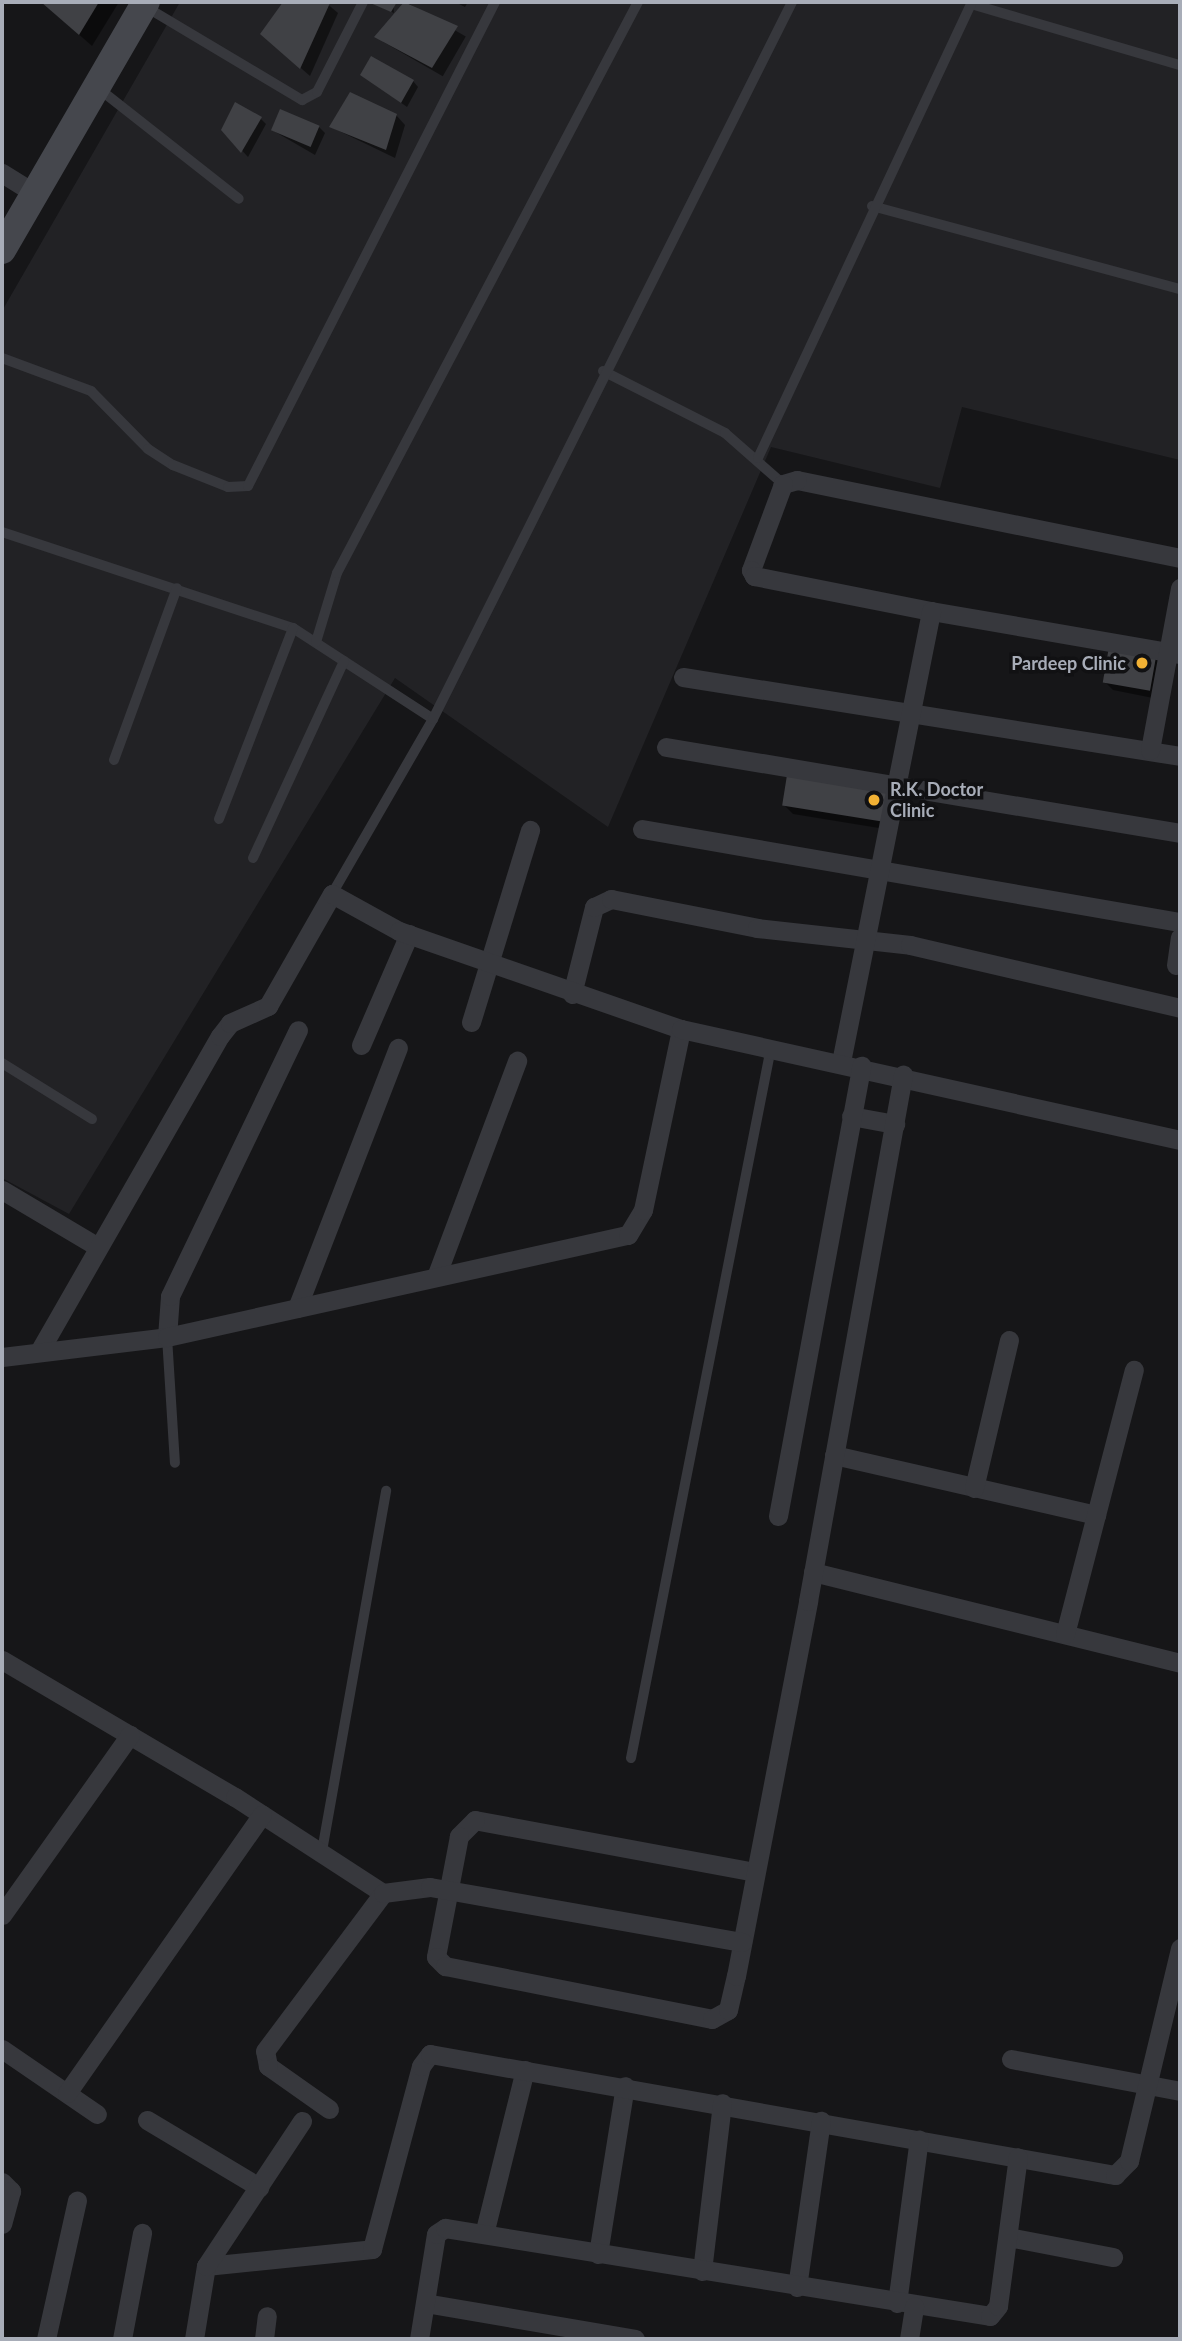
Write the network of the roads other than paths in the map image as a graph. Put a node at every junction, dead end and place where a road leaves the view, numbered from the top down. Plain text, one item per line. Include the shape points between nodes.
1 (363, 2) edge
2 (495, 2) edge
3 (638, 2) edge
4 (792, 2) edge
5 (971, 3) edge
6 (145, 4) edge
7 (1180, 65) edge
8 (97, 88) junction
9 (2, 173) edge
10 (34, 193) junction
11 (239, 199) dead end
12 (872, 206) junction
13 (2, 250) edge
14 (1180, 289) edge
15 (2, 358) edge
16 (603, 371) junction
17 (758, 458) junction
18 (783, 484) junction
19 (2, 532) edge
20 (1180, 558) edge
21 (177, 588) junction
22 (1180, 588) edge
23 (931, 611) junction
24 (293, 628) junction
25 (316, 642) junction
26 (1173, 653) edge
27 (344, 661) junction
28 (683, 677) dead end
29 (909, 714) junction
30 (433, 719) junction
31 (666, 747) dead end
32 (1150, 750) junction
33 (1180, 755) edge
34 (114, 760) dead end
35 (898, 782) junction
36 (219, 819) dead end
37 (642, 829) dead end
38 (530, 830) dead end
39 (1180, 833) edge
40 (253, 858) dead end
41 (881, 870) junction
42 (332, 894) junction
43 (1180, 922) edge
44 (409, 934) junction
45 (1180, 937) edge
46 (865, 940) junction
47 (488, 964) junction
48 (1176, 965) dead end
49 (572, 994) junction
50 (1180, 1008) edge
51 (471, 1022) dead end
52 (681, 1029) junction
53 (298, 1030) dead end
54 (361, 1045) dead end
55 (398, 1048) dead end
56 (771, 1048) junction
57 (517, 1061) dead end
58 (841, 1062) junction
59 (2, 1063) edge
60 (861, 1066) junction
61 (903, 1075) junction
62 (852, 1115) junction
63 (92, 1119) dead end
64 (895, 1124) junction
65 (1180, 1140) edge
66 (2, 1190) edge
67 (98, 1248) junction
68 (437, 1274) junction
69 (298, 1308) junction
70 (167, 1337) junction
71 (1009, 1340) dead end
72 (40, 1350) junction
73 (2, 1357) edge
74 (1134, 1370) dead end
75 (834, 1455) junction
76 (175, 1463) dead end
77 (974, 1488) junction
78 (386, 1491) dead end
79 (1096, 1515) junction
80 (778, 1516) dead end
81 (813, 1572) junction
82 (1065, 1634) junction
83 (2, 1661) edge
84 (1180, 1663) edge
85 (130, 1735) junction
86 (631, 1758) dead end
87 (262, 1814) junction
88 (321, 1851) junction
89 (755, 1872) junction
90 (446, 1890) junction
91 (383, 1893) junction
92 (2, 1914) edge
93 (742, 1942) junction
94 (1180, 1948) edge
95 (1174, 2002) edge
96 (2, 2049) edge
97 (1011, 2059) dead end
98 (525, 2070) junction
99 (1147, 2084) junction
100 (625, 2086) junction
101 (1180, 2091) edge
102 (66, 2093) junction
103 (722, 2103) junction
104 (329, 2109) dead end
105 (97, 2114) dead end
106 (147, 2120) dead end
107 (302, 2120) dead end
108 (821, 2120) junction
109 (919, 2139) junction
110 (1018, 2157) junction
111 (2, 2182) edge
112 (259, 2187) junction
113 (77, 2200) dead end
114 (2, 2224) edge
115 (142, 2233) dead end
116 (484, 2234) junction
117 (1008, 2237) junction
118 (598, 2253) junction
119 (1113, 2257) dead end
120 (206, 2266) junction
121 (702, 2271) junction
122 (797, 2287) junction
123 (425, 2303) junction
124 (906, 2304) junction
125 (267, 2316) dead end
126 (46, 2339) edge
127 (122, 2339) edge
128 (194, 2339) edge
129 (264, 2339) edge
130 (419, 2339) edge
131 (635, 2339) edge
132 (909, 2339) edge

1 - 6 lane via 317,92 302,100
2 - 15 lane via 248,486 228,487 173,465 148,449 91,391
3 - 25 lane via 337,573
4 - 16 lane
5 - 7 lane
5 - 12 lane
6 - 8 street
8 - 10 street
8 - 11 lane
9 - 10 street
10 - 13 street
12 - 14 lane
12 - 17 lane
16 - 17 lane via 725,433
16 - 30 lane
17 - 18 lane
18 - 20 street via 797,480
18 - 23 street via 752,575
19 - 21 lane
21 - 24 lane
21 - 34 lane
22 - 26 street
23 - 26 street
23 - 29 street
24 - 25 lane
24 - 36 lane
25 - 27 lane
26 - 32 street
27 - 30 lane
27 - 40 lane
28 - 29 street
29 - 32 street
29 - 35 street
30 - 42 lane
31 - 35 street
32 - 33 street
35 - 39 street
35 - 41 street
37 - 41 street
38 - 47 street
41 - 43 street
41 - 46 street
42 - 44 street
42 - 67 street via 268,1006 230,1023 220,1036
44 - 47 street
44 - 54 street
45 - 48 street
46 - 49 street via 757,928 603,899 594,907
46 - 50 street via 998,962
46 - 58 street
47 - 49 street
47 - 51 street
49 - 52 street
52 - 56 street
52 - 68 street via 643,1210 628,1235
53 - 70 street via 170,1296
55 - 69 street
56 - 58 street
56 - 86 lane
57 - 68 street
58 - 60 street
59 - 63 lane
60 - 61 street
60 - 62 street
61 - 64 street
61 - 65 street
62 - 64 street
62 - 80 street
64 - 75 street
66 - 67 street
67 - 72 street
68 - 69 street
69 - 70 street
70 - 72 street
70 - 76 lane
71 - 77 street
72 - 73 street
74 - 79 street
75 - 77 street
75 - 81 street
77 - 79 street
78 - 88 lane
79 - 82 street
81 - 82 street
81 - 89 street
82 - 84 street
83 - 85 street
85 - 87 street
85 - 92 street
87 - 88 street
87 - 102 street
88 - 91 street
89 - 90 street via 475,1820 459,1836
89 - 93 street
90 - 91 street
90 - 93 street
90 - 93 street via 435,1949 445,1966 712,2019 728,2010
91 - 104 street via 264,2056 268,2066
94 - 95 street
95 - 99 street
96 - 102 street
97 - 99 street
98 - 100 street
98 - 116 street
98 - 120 street via 443,2053 425,2058 372,2249
99 - 101 street
99 - 110 street via 1122,2172
100 - 103 street
100 - 118 street
102 - 105 street
103 - 108 street
103 - 121 street
106 - 112 street
107 - 112 street
108 - 109 street
108 - 122 street
109 - 110 street
109 - 124 street
110 - 117 street
111 - 114 street via 11,2191
112 - 120 street
113 - 126 street
115 - 127 street
116 - 118 street
116 - 123 street via 438,2231
117 - 119 street
117 - 124 street via 995,2313
118 - 121 street
120 - 128 street
121 - 122 street
122 - 124 street
123 - 130 street
123 - 131 street
124 - 132 street
125 - 129 street

